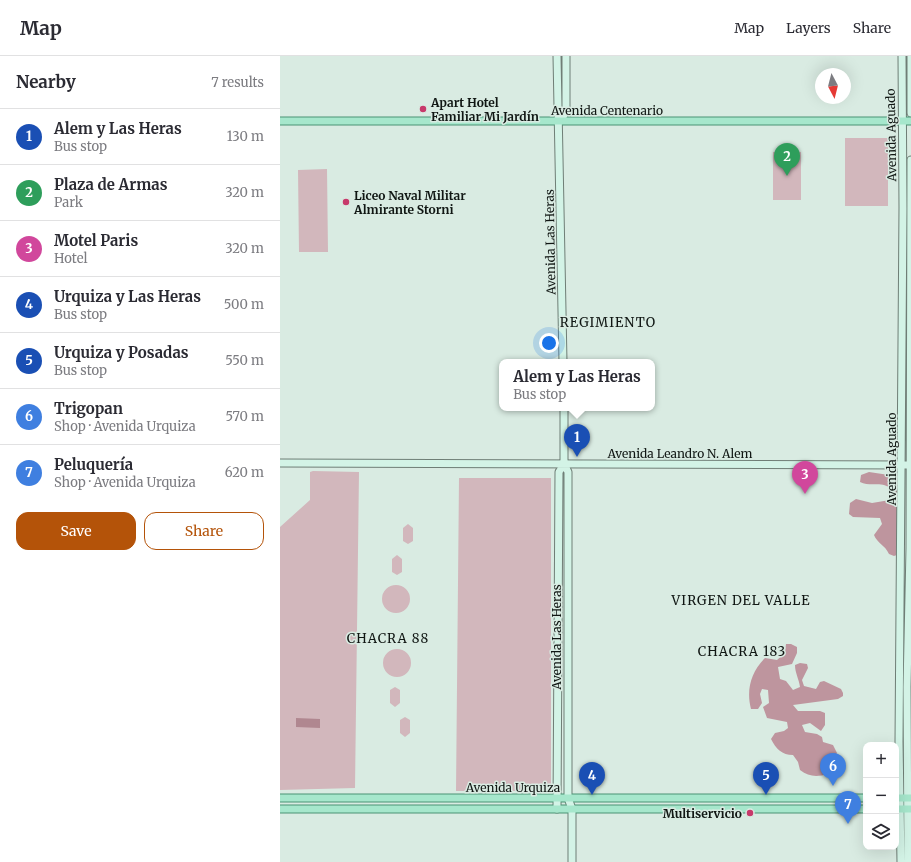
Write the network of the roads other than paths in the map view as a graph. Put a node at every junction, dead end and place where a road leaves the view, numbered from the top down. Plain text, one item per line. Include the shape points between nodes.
1 (557, 56) edge
2 (566, 56) edge
3 (902, 56) edge
4 (910, 56) edge
5 (911, 113) edge
6 (280, 121) edge
7 (560, 121) junction
8 (902, 121) junction
9 (911, 121) edge
10 (911, 160) edge
11 (563, 359) edge
12 (564, 411) edge
13 (280, 463) edge
14 (564, 464) junction
15 (907, 465) edge
16 (280, 798) edge
17 (557, 798) junction
18 (568, 798) junction
19 (863, 798) edge
20 (904, 798) edge
21 (280, 809) edge
22 (558, 809) junction
23 (572, 809) junction
24 (863, 809) edge
25 (904, 809) edge
26 (572, 862) edge
27 (901, 862) edge
28 (908, 862) edge

1 - 7 main road, Avenida Las Heras via 557,113
2 - 7 main road, Avenida Las Heras via 566,112
3 - 8 main road, Avenida Aguado
4 - 5 main road, Avenida Aguado
6 - 7 main road, Avenida Centenario
7 - 8 main road, Avenida Centenario
7 - 11 main road, Avenida Las Heras
8 - 9 main road, Avenida Centenario
8 - 15 main road, Avenida Aguado
10 - 15 main road, Avenida Aguado
12 - 14 main road, Avenida Las Heras
13 - 14 main road, Avenida Leandro N. Alem
14 - 15 main road, Avenida Leandro N. Alem
14 - 17 main road, Avenida Las Heras via 559,472
14 - 18 main road, Avenida Las Heras via 568,472
15 - 20 main road, Avenida Aguado
16 - 17 main road, Avenida Urquiza
17 - 18 main road, Avenida Urquiza
17 - 22 main road, Avenida Las Heras
18 - 19 main road, Avenida Urquiza
18 - 23 main road, Avenida Las Heras
20 - 25 main road, Avenida Aguado
21 - 22 main road, Avenida Urquiza
22 - 23 main road, Avenida Urquiza
23 - 24 main road, Avenida Urquiza
23 - 26 main road, Avenida Las Heras
25 - 27 main road, Avenida Aguado
25 - 28 main road, Avenida Aguado

